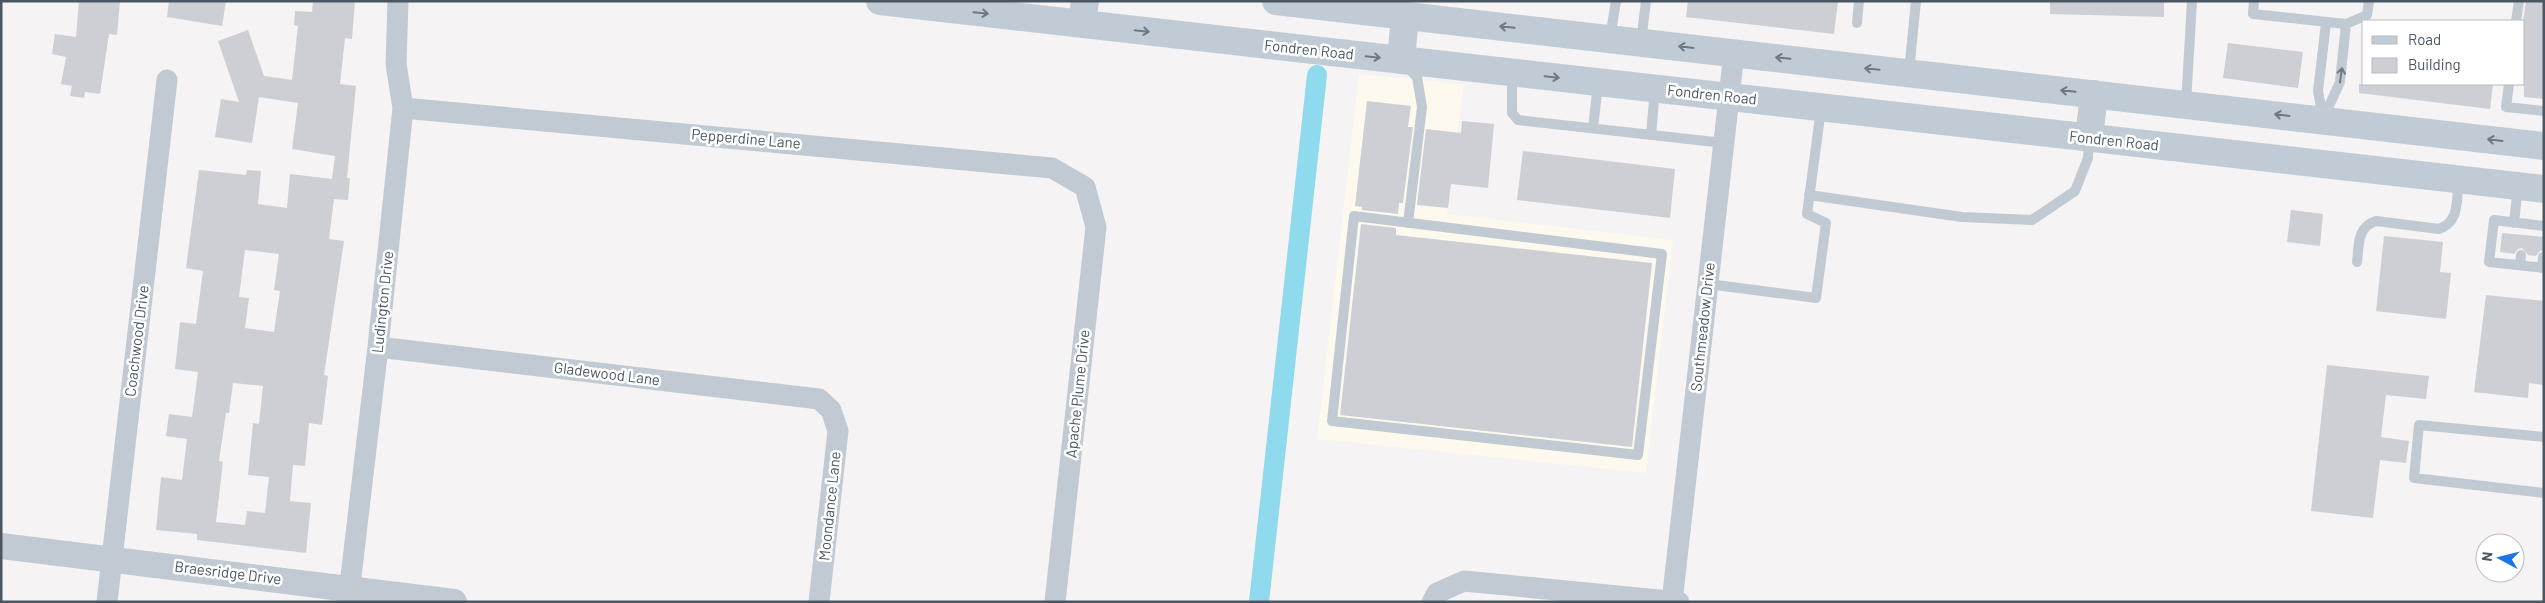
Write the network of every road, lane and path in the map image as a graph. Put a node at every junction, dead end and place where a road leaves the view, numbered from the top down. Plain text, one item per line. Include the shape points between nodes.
1 (398, 1) edge
2 (880, 1) edge
3 (1276, 1) edge
4 (1616, 1) edge
5 (1646, 1) edge
6 (1860, 1) edge
7 (1916, 1) edge
8 (2192, 1) edge
9 (2254, 1) edge
10 (2369, 1) edge
11 (2519, 1) edge
12 (1406, 8) edge
13 (1083, 13) edge
14 (2516, 20) edge
15 (1857, 23) dead end
16 (2326, 23) junction
17 (2346, 24) junction
18 (1610, 39) junction
19 (1641, 42) junction
20 (1734, 53) junction
21 (1401, 60) junction
22 (1512, 73) junction
23 (1909, 73) junction
24 (167, 80) dead end
25 (1598, 82) junction
26 (2509, 85) edge
27 (1654, 89) junction
28 (2094, 94) junction
29 (1729, 97) junction
30 (2186, 104) junction
31 (403, 108) junction
32 (1821, 108) junction
33 (2544, 111) edge
34 (2323, 120) junction
35 (1593, 128) junction
36 (1651, 135) junction
37 (2089, 138) junction
38 (1724, 143) junction
39 (2544, 146) edge
40 (2320, 164) junction
41 (2459, 180) junction
42 (1085, 187) joint
43 (2531, 188) edge
44 (1809, 195) junction
45 (1408, 223) junction
46 (2514, 223) junction
47 (2525, 224) junction
48 (2544, 226) edge
49 (2523, 235) dead end
50 (2543, 257) edge
51 (2357, 262) dead end
52 (2543, 268) edge
53 (1708, 284) junction
54 (378, 347) junction
55 (831, 410) joint
56 (2544, 437) edge
57 (2544, 493) edge
58 (1, 546) edge
59 (112, 558) junction
60 (349, 595) edge
61 (1435, 597) edge
62 (1672, 601) edge
63 (106, 602) edge
64 (454, 602) edge
65 (819, 602) edge
66 (1055, 602) edge
67 (1679, 602) edge

1 - 31 street, Ludington Drive via 396,64
2 -> 13 main road, Fondren Road
3 - 12 main road
4 - 18 lane
5 - 19 lane
6 - 15 lane
7 - 23 lane
8 - 30 lane
9 - 16 lane via 2253,14
10 - 17 lane via 2367,16
11 - 14 lane
18 -> 12 main road
12 - 21 main road
13 -> 21 main road, Fondren Road
16 - 17 lane
16 - 34 lane via 2318,91
34 -> 17 lane via 2340,82
18 - 19 main road
20 -> 19 main road
23 -> 20 main road
20 - 29 street, Southmeadow Drive
21 - 22 main road, Fondren Road
21 - 45 lane via 1417,77 1422,107
22 -> 25 main road, Fondren Road
22 - 35 lane via 1512,114 1518,120
28 -> 23 main road
24 - 59 street, Coachwood Drive
25 - 27 main road, Fondren Road
25 - 35 lane
26 - 33 lane via 2506,107
27 - 29 main road, Fondren Road
27 - 36 lane
28 - 30 main road
28 - 37 main road
29 - 32 main road, Fondren Road
29 - 38 street, Southmeadow Drive
34 -> 30 main road
31 - 42 street, Pepperdine Lane via 1052,168
31 - 54 street, Ludington Drive
32 - 37 main road, Fondren Road
32 - 44 lane
39 -> 34 main road
34 - 40 main road
35 - 36 lane
36 - 38 lane
37 - 40 main road, Fondren Road
37 - 44 lane via 2088,158 2075,191 2032,220 1962,217
38 - 53 street, Southmeadow Drive
40 - 41 main road, Fondren Road
41 - 43 main road, Fondren Road
41 - 51 lane via 2454,220 2448,226 2439,229 2376,221 2366,224 2361,232
42 - 66 street, Apache Plume Drive via 1096,227
43 - 46 lane
44 - 53 lane via 1807,214 1826,223 1816,298
45 - 45 lane via 1662,254 1638,455 1332,421 1354,216
46 - 47 lane
46 - 52 lane via 2494,220 2489,262 2520,260
47 - 48 lane
47 - 49 lane
50 - 52 lane
53 - 62 street, Southmeadow Drive
54 - 55 street, Gladewood Lane via 796,395 819,399
54 - 60 street, Ludington Drive
55 - 65 street, Moondance Lane via 838,431
56 - 57 lane via 2419,425 2414,478
58 - 59 street, Braesridge Drive
59 - 60 street, Braesridge Drive
59 - 63 street, Coachwood Drive
60 - 64 street, Braesridge Drive
61 - 62 street via 1464,581
62 - 67 street

